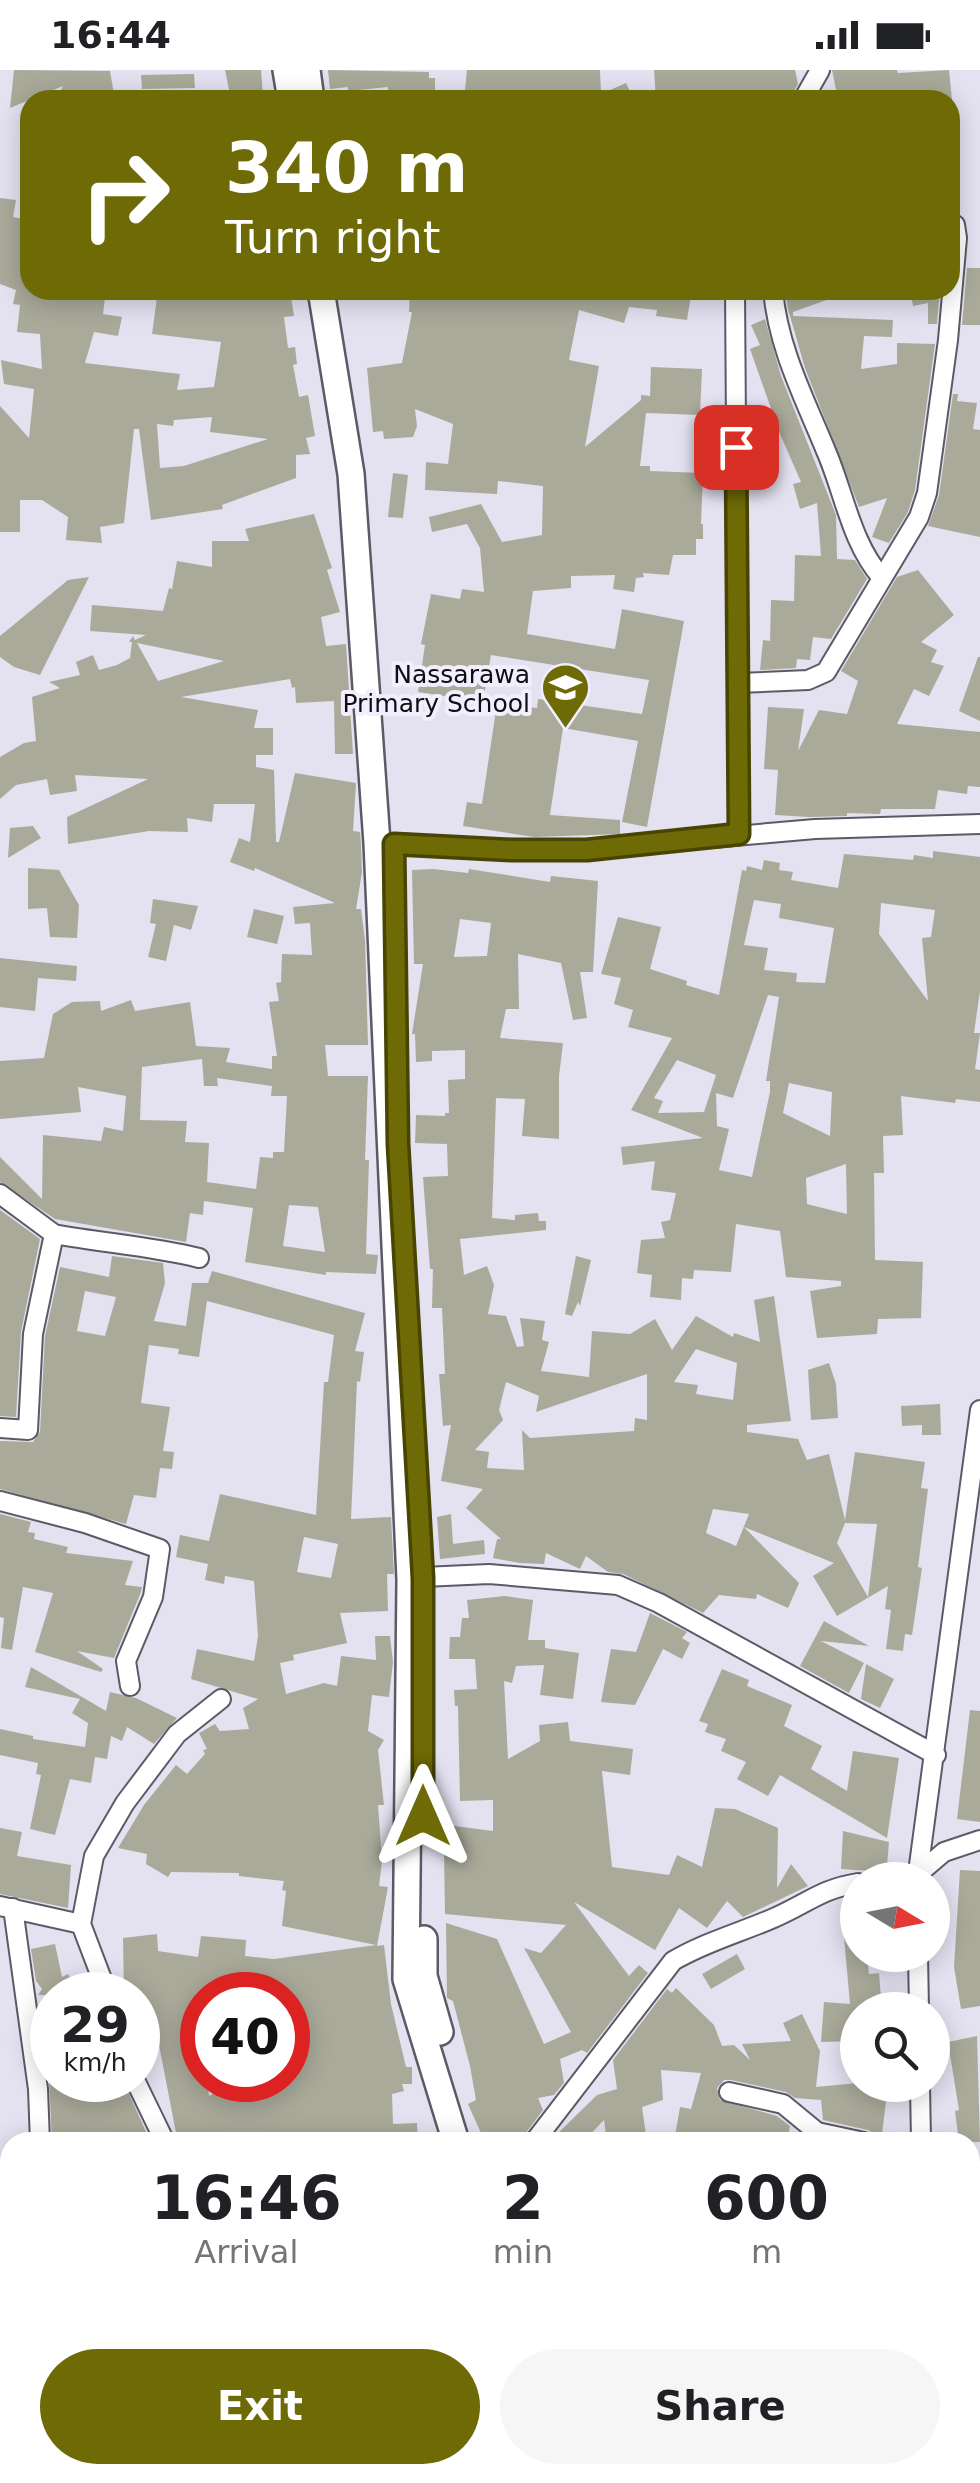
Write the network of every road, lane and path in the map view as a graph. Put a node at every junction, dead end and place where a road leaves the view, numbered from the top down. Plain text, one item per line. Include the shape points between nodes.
1 (323, 300) edge
2 (339, 300) edge
3 (735, 300) edge
4 (774, 300) edge
5 (952, 300) edge
6 (882, 578) junction
7 (738, 683) junction
8 (980, 824) edge
9 (739, 834) junction
10 (394, 844) junction
11 (0, 1194) edge
12 (54, 1234) junction
13 (199, 1258) dead end
14 (980, 1410) edge
15 (0, 1428) edge
16 (0, 1501) edge
17 (423, 1578) junction
18 (130, 1686) dead end
19 (221, 1699) dead end
20 (936, 1756) junction
21 (980, 1840) edge
22 (919, 1862) edge
23 (933, 1862) edge
24 (840, 1886) edge
25 (6, 1907) edge
26 (82, 1924) junction
27 (100, 1972) edge
28 (729, 2092) dead end
29 (146, 2102) edge
30 (921, 2102) edge
31 (39, 2132) edge
32 (160, 2132) edge
33 (453, 2132) edge
34 (469, 2132) edge
35 (542, 2132) edge
36 (817, 2132) edge
37 (922, 2132) edge

1 - 33 street via 351,474 377,843 410,1578 406,1979
2 - 10 street via 364,472
3 - 7 street
4 - 6 street via 782,346 856,532
5 - 6 street via 926,493 908,539
6 - 7 street via 826,672 808,680
7 - 9 street
8 - 9 street
9 - 10 street via 587,850
10 - 17 street via 398,1144
11 - 12 street
12 - 13 street
12 - 15 street via 34,1334 28,1430
14 - 20 street
16 - 18 street via 160,1549 153,1597 126,1661
17 - 20 street via 489,1574 618,1584
17 - 34 street via 424,1976
19 - 26 street via 177,1734 126,1803 94,1856
20 - 22 street
21 - 23 street
24 - 35 street via 672,1961
25 - 26 street
25 - 31 street via 36,2069
26 - 27 street
28 - 36 street via 783,2104
29 - 32 street
30 - 37 street

